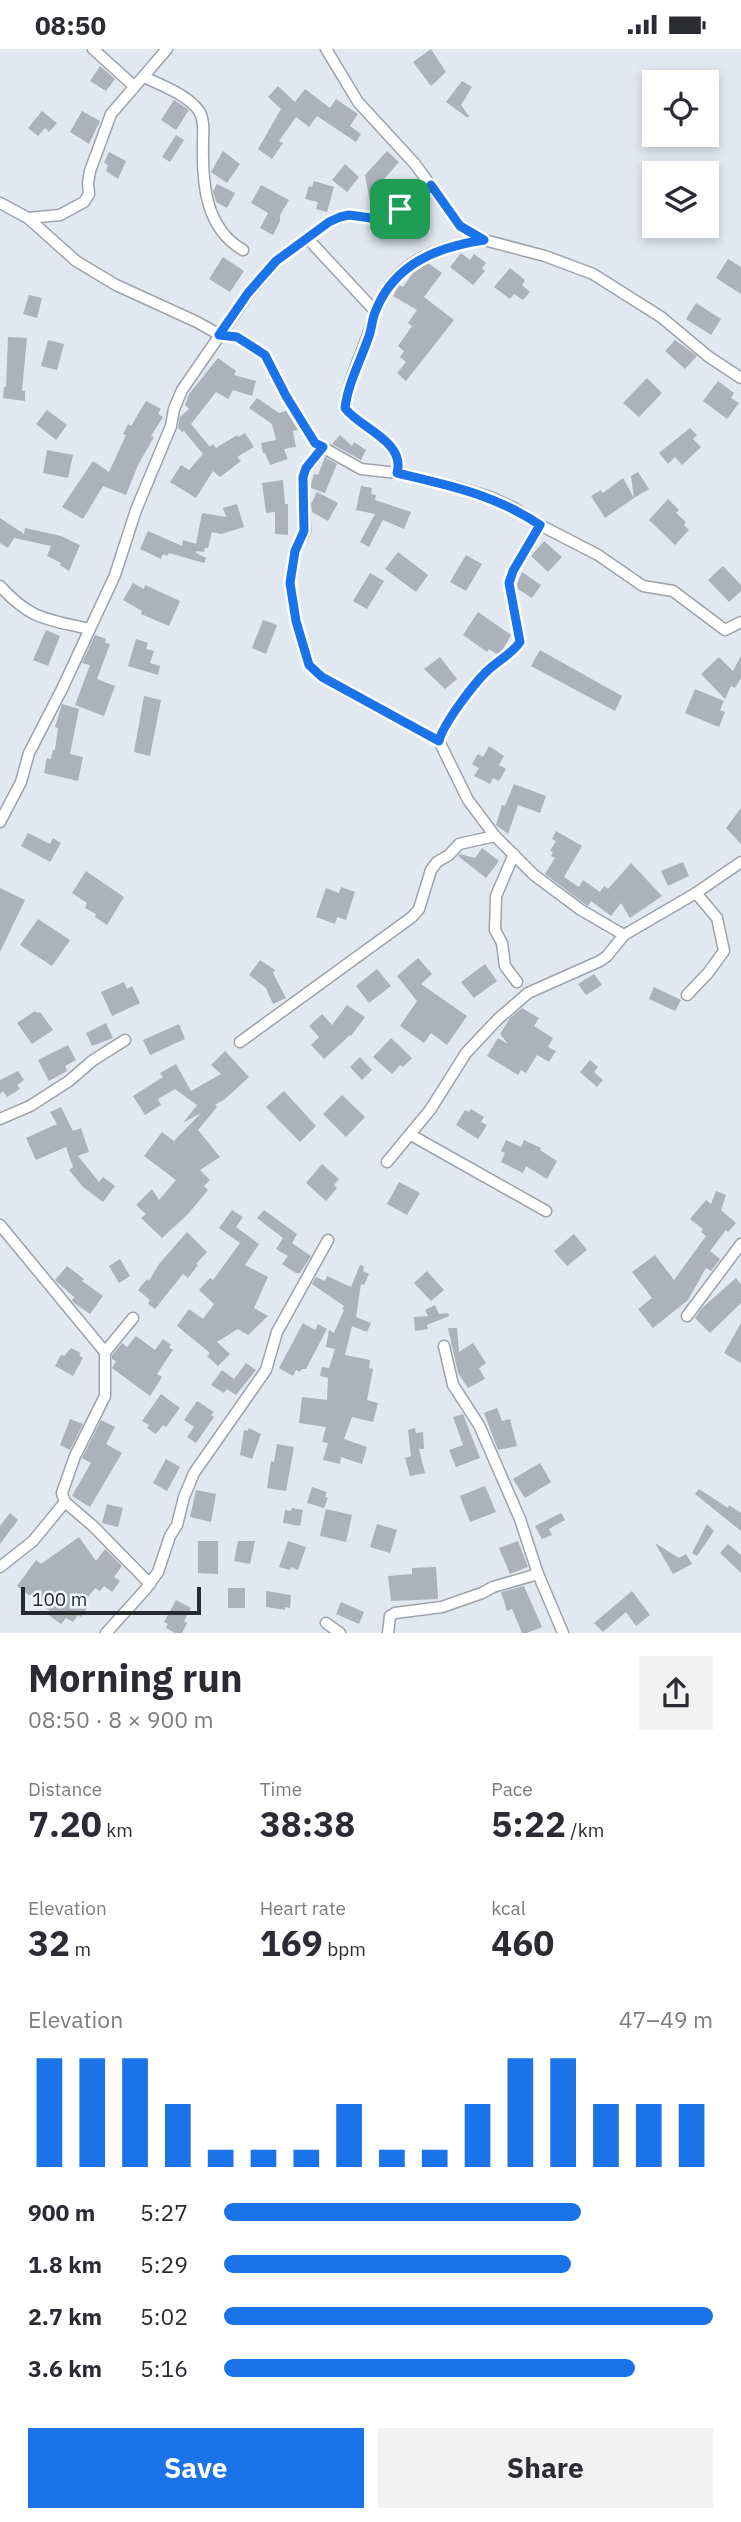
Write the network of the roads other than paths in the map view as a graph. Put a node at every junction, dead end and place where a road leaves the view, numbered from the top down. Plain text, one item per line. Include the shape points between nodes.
1 (93, 49) edge
2 (167, 49) edge
3 (326, 49) edge
4 (144, 77) junction
5 (134, 86) junction
6 (431, 185) junction
7 (0, 203) edge
8 (28, 218) junction
9 (308, 239) junction
10 (484, 240) junction
11 (243, 250) dead end
12 (375, 311) junction
13 (219, 335) junction
14 (741, 378) edge
15 (323, 447) junction
16 (397, 473) junction
17 (540, 525) junction
18 (0, 586) edge
19 (741, 622) edge
20 (89, 629) junction
21 (439, 741) junction
22 (0, 822) edge
23 (495, 836) junction
24 (514, 854) junction
25 (741, 862) edge
26 (696, 893) junction
27 (624, 935) junction
28 (517, 982) dead end
29 (687, 995) dead end
30 (125, 1040) dead end
31 (240, 1042) dead end
32 (0, 1119) edge
33 (411, 1135) junction
34 (387, 1162) dead end
35 (547, 1211) dead end
36 (0, 1225) edge
37 (328, 1240) dead end
38 (741, 1244) edge
39 (687, 1316) dead end
40 (133, 1318) dead end
41 (444, 1346) dead end
42 (105, 1352) junction
43 (65, 1503) junction
44 (0, 1567) edge
45 (538, 1574) junction
46 (150, 1584) junction
47 (326, 1623) dead end
48 (106, 1633) edge
49 (340, 1633) edge
50 (388, 1633) edge
51 (563, 1633) edge

1 - 5 street
2 - 4 street
3 - 6 street via 358,102
4 - 5 street
4 - 11 street via 199,111 209,207 232,244
5 - 8 street via 108,121 84,202 60,215
6 - 9 street via 422,196 387,217 340,217
6 - 10 street via 460,226
7 - 8 street
8 - 13 street via 76,261
9 - 12 street
9 - 13 street via 276,261
10 - 12 street via 437,251 408,265 391,282
10 - 14 street via 593,274 661,317
12 - 16 street via 345,408 352,418 382,437 399,466
13 - 15 street via 237,337 265,355 315,443
13 - 20 street via 182,390 115,575
15 - 16 street via 361,468
15 - 21 street via 303,477 304,531 290,583 309,665 331,682
16 - 17 street via 490,497
17 - 19 street via 598,555 643,586 673,591 725,630
17 - 21 street via 509,583 520,642 487,671 447,723
18 - 20 street via 38,617
20 - 22 street
21 - 23 street via 468,800
23 - 24 street
23 - 31 street via 459,844 431,870 412,917
24 - 27 street via 581,910
24 - 28 street via 496,896 495,930 505,966
25 - 26 street
26 - 27 street
26 - 29 street via 717,918 724,951
27 - 33 street via 600,961 528,993 498,1019 466,1053
30 - 32 street via 30,1106
33 - 34 street
33 - 35 street
36 - 42 street
37 - 46 street via 277,1332 266,1370 194,1473
38 - 39 street
40 - 42 street
41 - 45 street via 453,1385 479,1425 520,1519
42 - 43 street via 105,1396 65,1481
43 - 44 street via 33,1541
43 - 46 street
45 - 50 street via 442,1607 395,1613 390,1616
45 - 51 street
46 - 48 street
47 - 49 street

